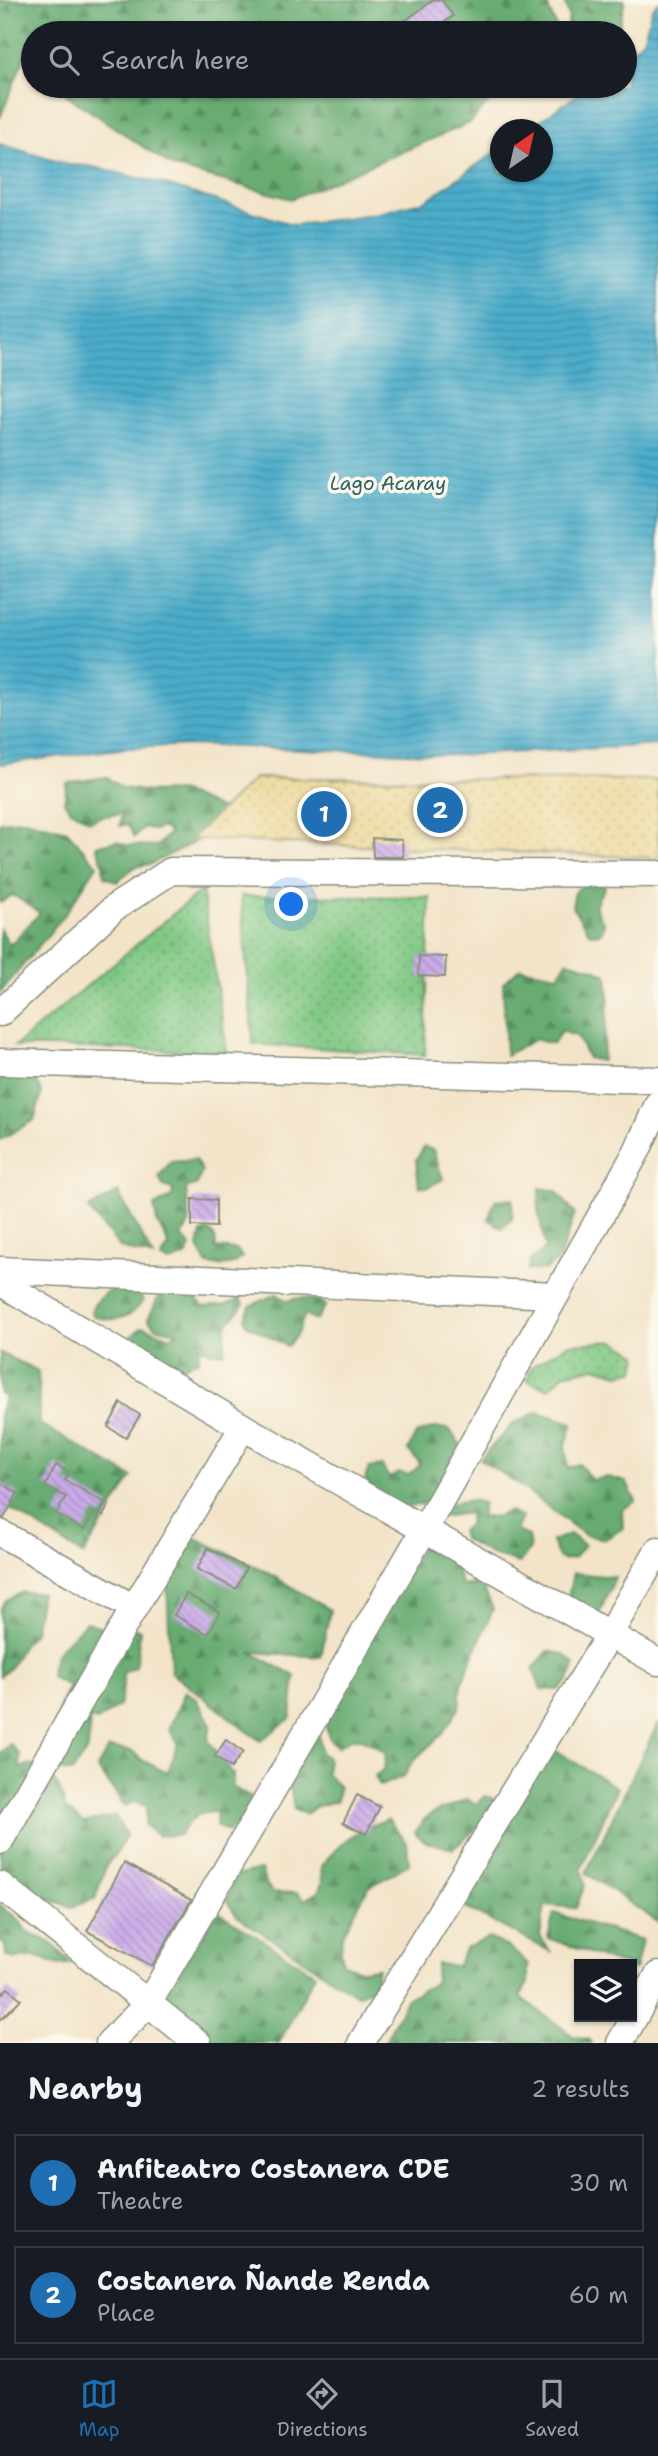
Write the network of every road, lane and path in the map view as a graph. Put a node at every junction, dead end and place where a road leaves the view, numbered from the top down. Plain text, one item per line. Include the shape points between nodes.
1 (658, 874) edge
2 (0, 1013) edge
3 (0, 1062) edge
4 (658, 1080) edge
5 (658, 1104) edge
6 (0, 1270) edge
7 (0, 1282) edge
8 (556, 1294) junction
9 (243, 1427) junction
10 (424, 1530) junction
11 (0, 1533) edge
12 (658, 1550) edge
13 (134, 1608) junction
14 (609, 1635) junction
15 (658, 1662) edge
16 (0, 1841) edge
17 (0, 1885) edge
18 (658, 1975) edge
19 (148, 2004) junction
20 (109, 2043) edge
21 (198, 2043) edge
22 (362, 2043) edge
23 (620, 2043) edge

1 - 2 street via 171,872 114,908
3 - 4 street
5 - 8 street via 637,1151
6 - 8 street
7 - 9 street
8 - 10 street
9 - 10 street
9 - 13 street
10 - 14 street
10 - 19 street
11 - 13 street
12 - 14 street
13 - 16 street
14 - 15 street
14 - 22 street
17 - 19 street
18 - 23 street
19 - 20 street
19 - 21 street

